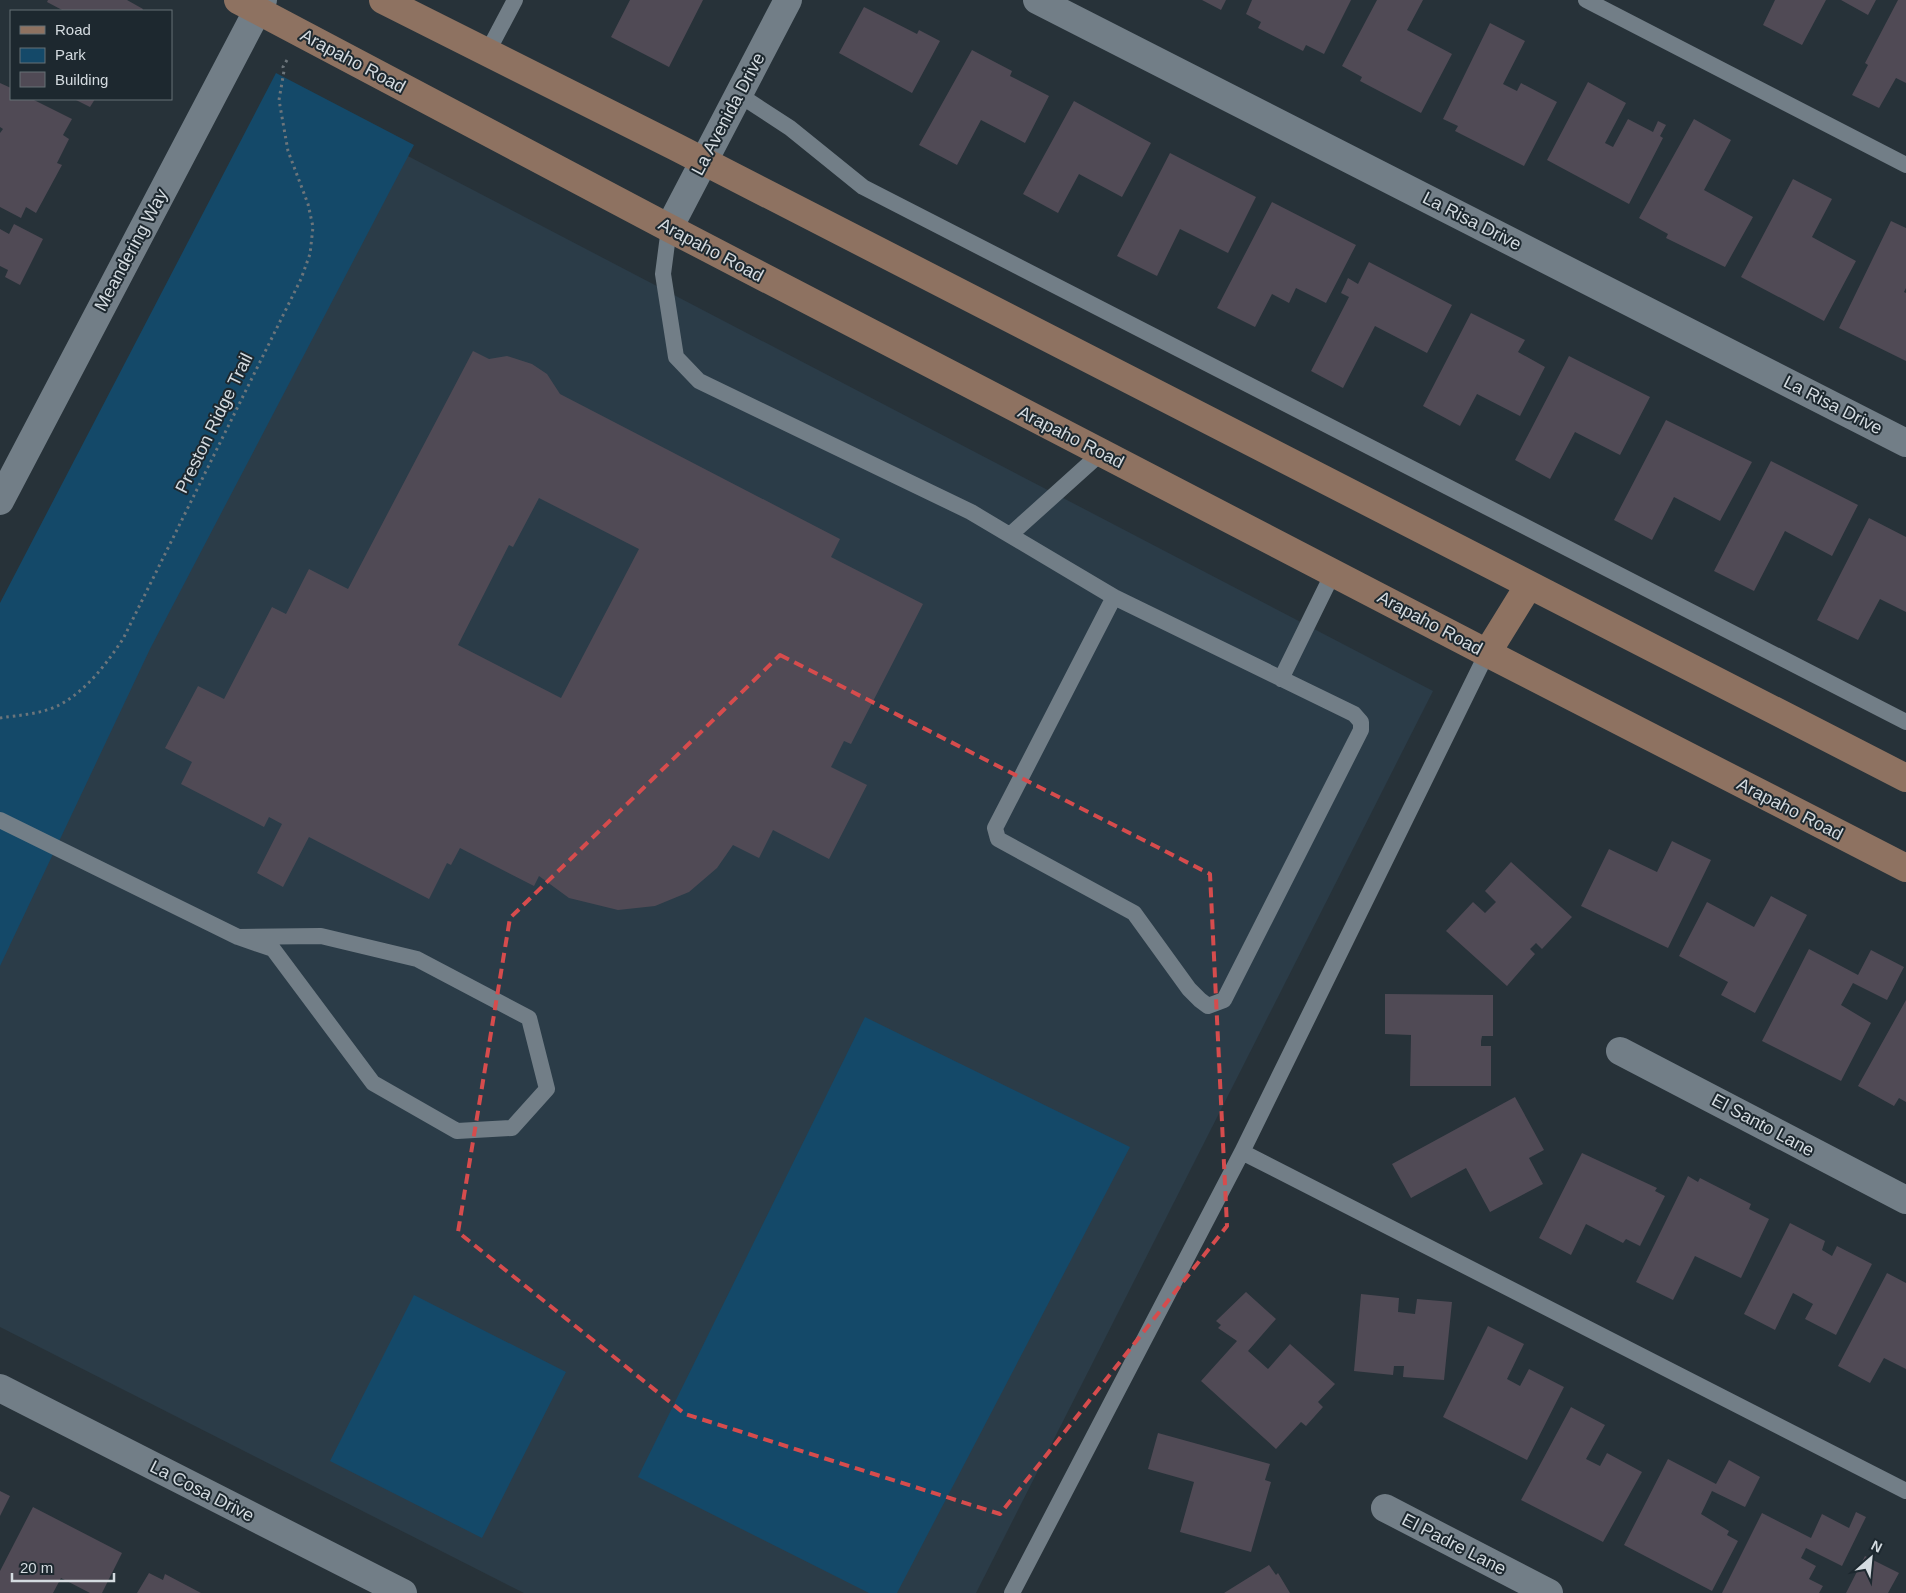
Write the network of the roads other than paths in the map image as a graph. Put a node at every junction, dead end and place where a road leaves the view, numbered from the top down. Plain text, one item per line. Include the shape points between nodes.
1 (383, 0) edge
2 (515, 0) edge
3 (788, 0) edge
4 (1037, 0) edge
5 (1586, 0) edge
6 (253, 3) edge
7 (487, 53) junction
8 (738, 94) junction
9 (703, 162) junction
10 (1906, 165) edge
11 (669, 228) junction
12 (1906, 443) edge
13 (1101, 453) junction
14 (0, 501) edge
15 (1010, 536) junction
16 (1333, 573) junction
17 (1529, 584) junction
18 (1114, 597) junction
19 (1487, 653) junction
20 (1281, 679) junction
21 (1906, 722) edge
22 (1906, 778) edge
23 (0, 820) edge
24 (1906, 868) edge
25 (238, 936) junction
26 (1620, 1051) dead end
27 (1242, 1152) junction
28 (1906, 1200) edge
29 (0, 1388) edge
30 (1906, 1492) edge
31 (1385, 1508) dead end
32 (403, 1593) edge
33 (1012, 1593) edge
34 (1549, 1593) edge

1 - 7 main road
2 - 7 lane
3 - 8 street, La Avenida Drive
4 - 12 street, La Risa Drive
5 - 10 lane
6 - 11 main road, Arapaho Road
6 - 14 street, Meandering Way
7 - 9 main road
8 - 9 street, La Avenida Drive
8 - 21 lane via 790,128 863,187
9 - 11 street, La Avenida Drive
9 - 17 main road
11 - 13 main road, Arapaho Road
11 - 15 lane via 663,274 676,357 698,381 970,512
13 - 15 lane
13 - 16 main road, Arapaho Road
15 - 18 lane
16 - 19 main road, Arapaho Road
16 - 20 lane
17 - 19 main road
17 - 22 main road
18 - 20 lane
18 - 20 lane via 994,828 998,840 1134,913 1189,989 1208,1006 1224,1000 1361,730 1361,722 1354,714
19 - 24 main road, Arapaho Road
19 - 27 lane
23 - 25 lane
25 - 25 lane via 321,936 418,959 529,1018 547,1088 512,1128 457,1131 373,1083 273,949
26 - 28 street, El Santo Lane
27 - 30 lane
27 - 33 lane
29 - 32 street, La Cosa Drive
31 - 34 street, El Padre Lane

